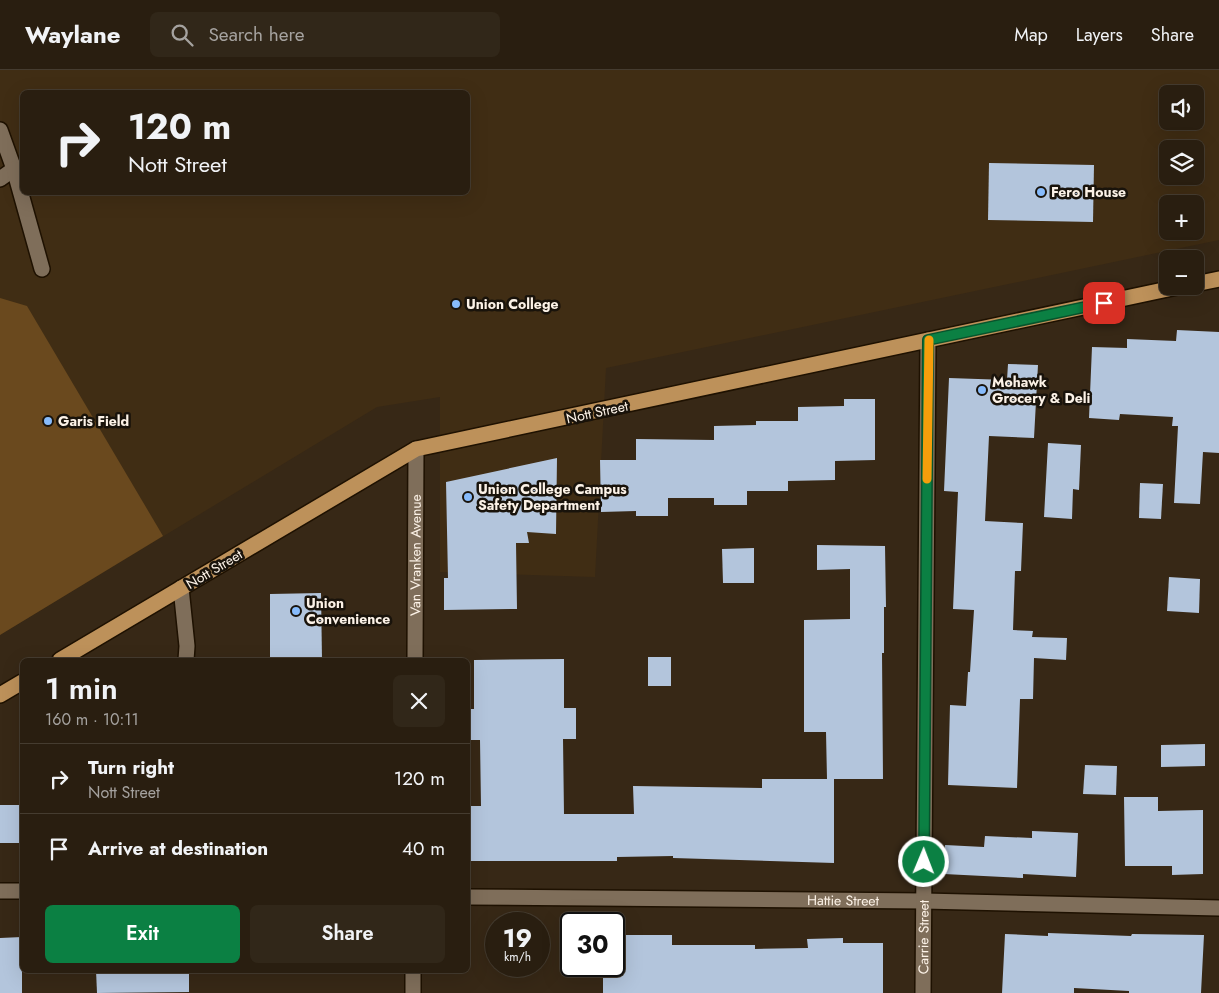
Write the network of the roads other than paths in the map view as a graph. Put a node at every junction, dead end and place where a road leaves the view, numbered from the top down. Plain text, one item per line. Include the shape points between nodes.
1 (0, 130) edge
2 (14, 169) junction
3 (0, 180) edge
4 (20, 190) edge
5 (21, 195) edge
6 (42, 269) dead end
7 (1219, 278) edge
8 (1204, 282) edge
9 (1159, 291) edge
10 (928, 340) junction
11 (416, 449) junction
12 (181, 588) junction
13 (63, 658) edge
14 (186, 658) edge
15 (415, 658) edge
16 (20, 683) edge
17 (0, 695) edge
18 (0, 891) edge
19 (20, 891) edge
20 (470, 897) edge
21 (924, 900) junction
22 (1219, 908) edge
23 (413, 973) edge
24 (413, 993) edge
25 (923, 993) edge

1 - 2 street
2 - 3 street
2 - 4 street
5 - 6 street
7 - 8 main road
9 - 10 main road, Nott Street
10 - 11 main road, Nott Street
10 - 21 street, Carrie Street
11 - 12 main road, Nott Street
11 - 15 street, Van Vranken Avenue
12 - 13 main road, Nott Street
12 - 14 street
16 - 17 main road
18 - 19 street
20 - 21 street, Hattie Street
21 - 22 street, Hattie Street
21 - 25 street, Carrie Street
23 - 24 street

